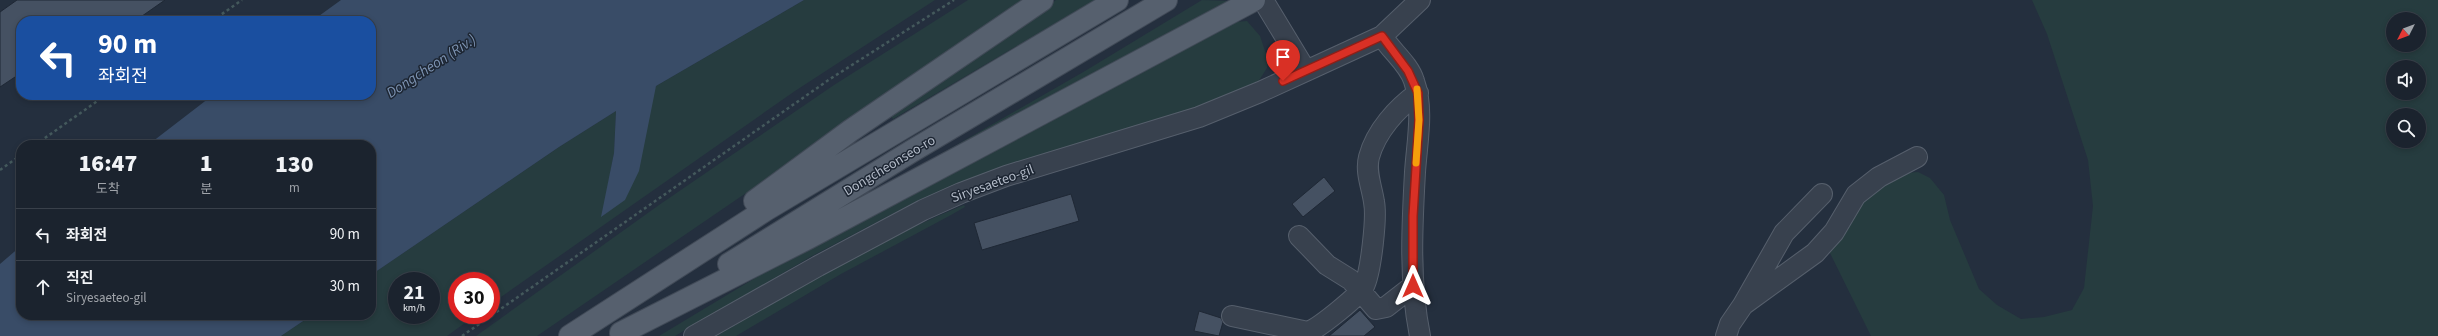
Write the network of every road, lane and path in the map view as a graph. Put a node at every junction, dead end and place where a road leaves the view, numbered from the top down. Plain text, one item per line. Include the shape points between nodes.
1 (242, 0) edge
2 (954, 0) edge
3 (1042, 0) edge
4 (1117, 0) edge
5 (1166, 0) edge
6 (1254, 0) edge
7 (1263, 0) edge
8 (1420, 0) edge
9 (219, 16) edge
10 (1382, 36) junction
11 (1306, 70) junction
12 (1418, 93) junction
13 (99, 100) edge
14 (42, 140) edge
15 (1917, 157) dead end
16 (16, 159) edge
17 (0, 170) edge
18 (1822, 194) dead end
19 (1299, 236) dead end
20 (1413, 286) junction
21 (1360, 291) junction
22 (1743, 305) junction
23 (606, 311) junction
24 (1232, 316) dead end
25 (619, 335) edge
26 (462, 336) edge
27 (570, 336) edge
28 (694, 336) edge
29 (1420, 336) edge
30 (1726, 336) edge

1 - 9 path
2 - 26 path via 830,79
3 - 23 main road via 850,132
4 - 23 main road, Dongcheonseo-ro via 767,209
5 - 25 main road, Dongcheonseo-ro via 905,155
6 - 25 main road via 808,238
7 - 11 street
8 - 10 street, Siryesaeteo-gil
10 - 11 street, Siryesaeteo-gil
10 - 12 street via 1408,71
11 - 28 street, Siryesaeteo-gil via 1199,117 1006,176 961,193 923,210 818,266
12 - 20 street
12 - 21 street via 1399,108 1380,133 1369,158 1368,170 1375,202 1375,220 1366,281
13 - 14 path
15 - 22 street via 1879,177 1856,195 1834,232 1815,253
16 - 17 path
18 - 22 street via 1784,233
19 - 21 street via 1327,265 1351,280
20 - 21 street via 1381,310 1372,306
20 - 29 street
21 - 24 street via 1316,329 1308,332
22 - 30 street via 1730,324
23 - 27 main road, Dongcheonseo-ro

